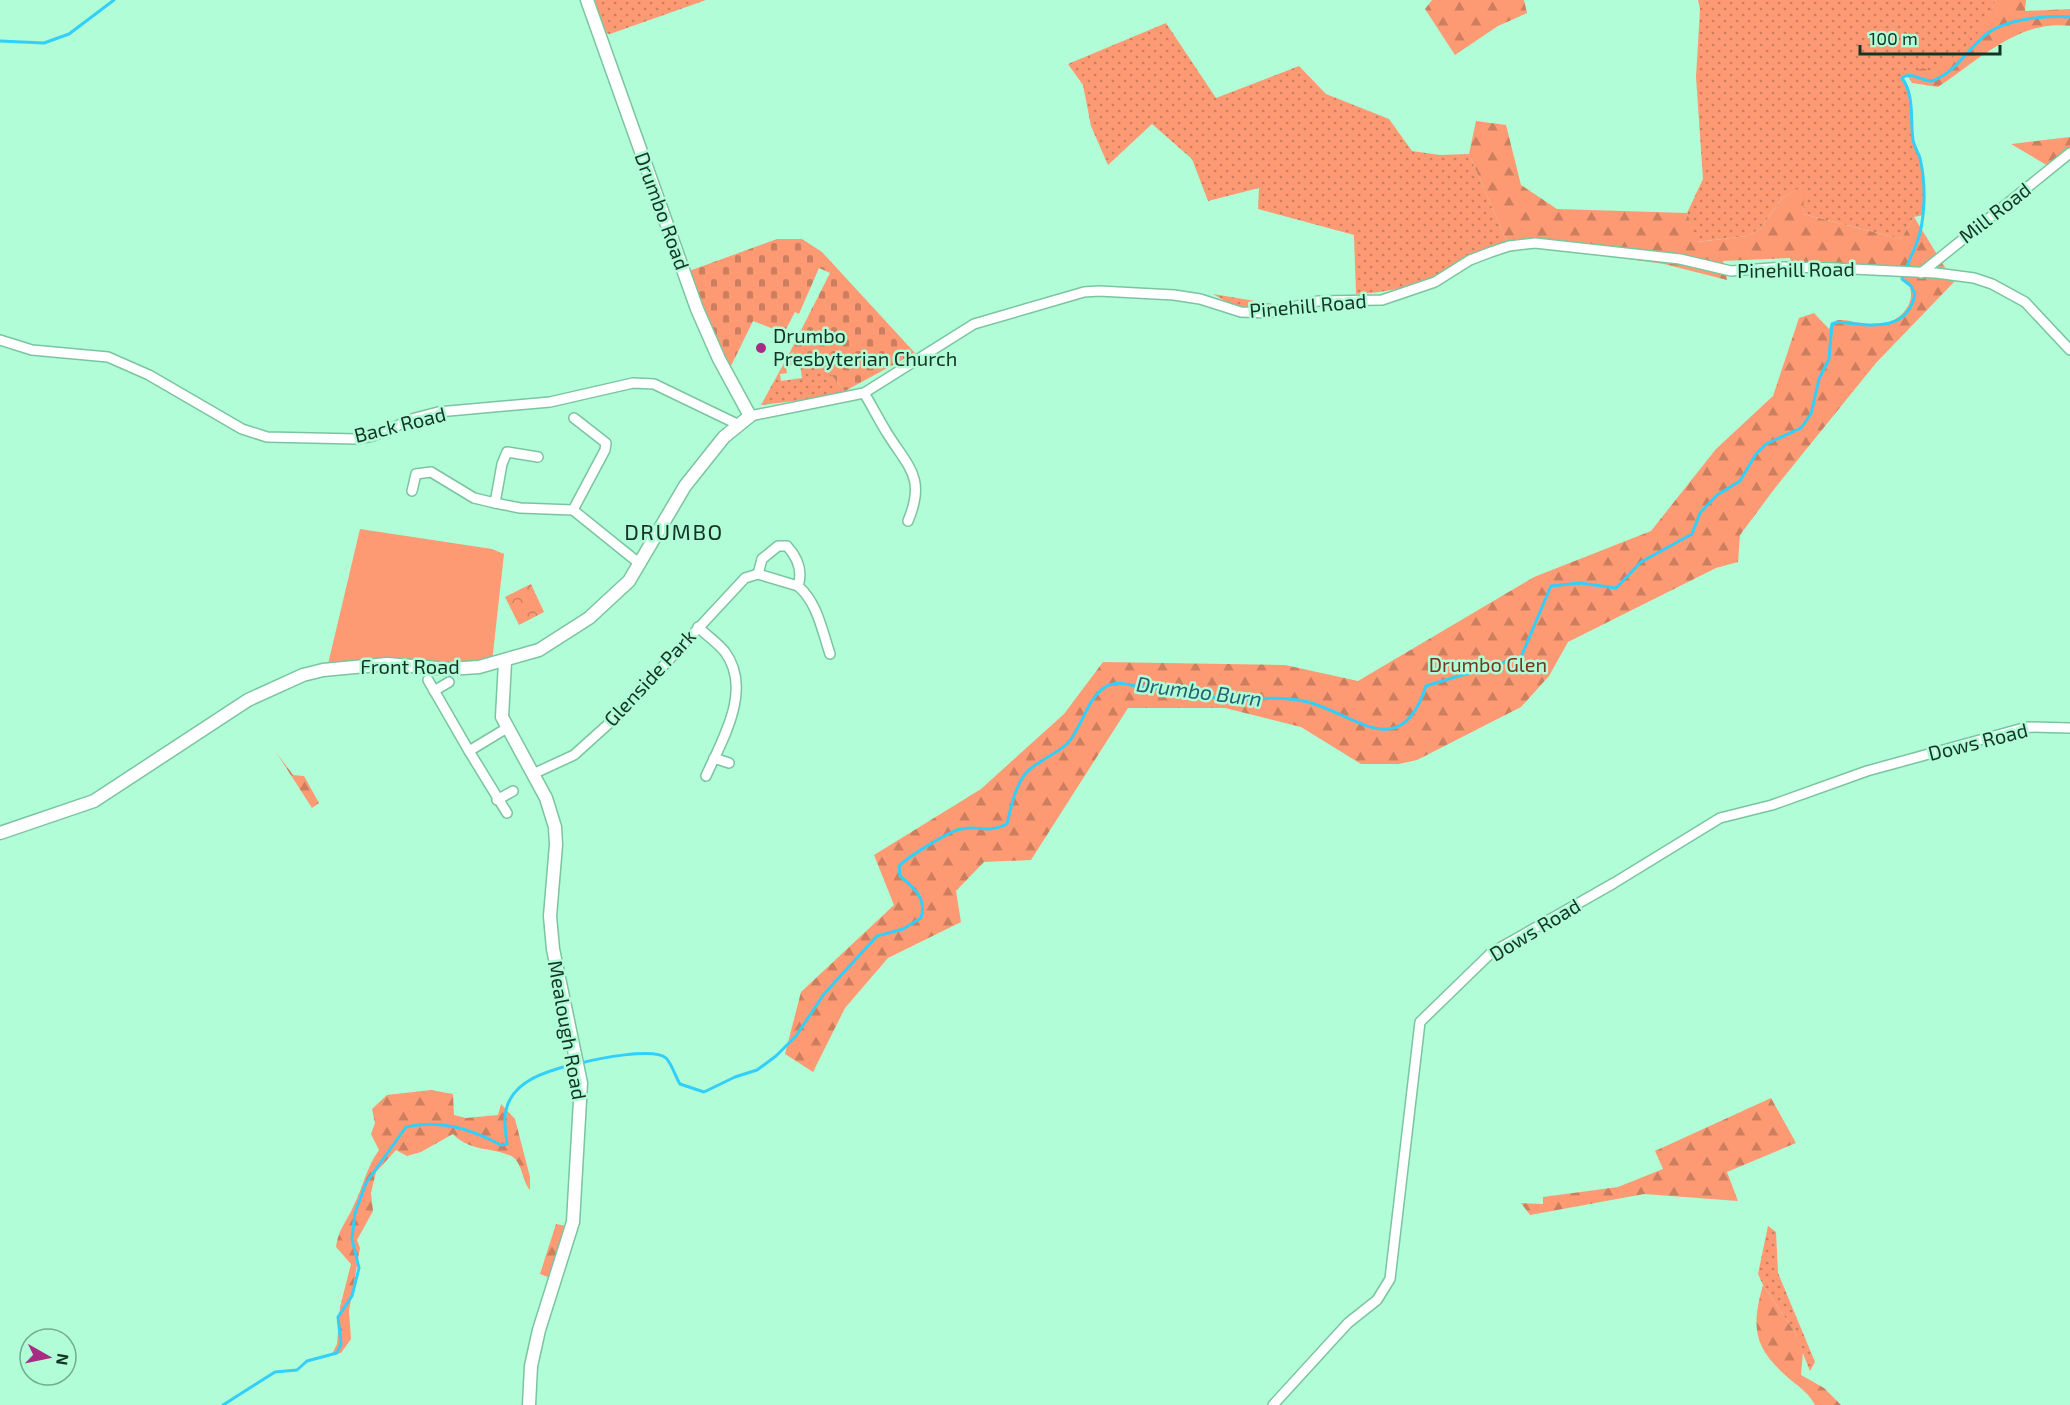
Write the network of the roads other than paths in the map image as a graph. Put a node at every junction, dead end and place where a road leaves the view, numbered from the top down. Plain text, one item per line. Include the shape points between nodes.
1 (587, 0) edge
2 (2070, 153) edge
3 (1916, 272) junction
4 (0, 340) edge
5 (2070, 350) edge
6 (864, 393) junction
7 (750, 416) junction
8 (574, 418) dead end
9 (737, 424) junction
10 (538, 457) dead end
11 (412, 491) dead end
12 (495, 503) junction
13 (573, 510) junction
14 (908, 521) dead end
15 (640, 564) junction
16 (758, 573) junction
17 (798, 586) junction
18 (698, 627) junction
19 (830, 654) dead end
20 (505, 662) junction
21 (428, 680) dead end
22 (449, 682) dead end
23 (434, 692) junction
24 (507, 728) junction
25 (2070, 728) edge
26 (469, 751) junction
27 (714, 758) junction
28 (729, 763) dead end
29 (533, 774) junction
30 (706, 776) dead end
31 (513, 791) dead end
32 (497, 800) junction
33 (507, 813) dead end
34 (0, 833) edge
35 (529, 1405) edge
36 (1273, 1405) edge

1 - 7 street, Drumbo Road via 697,309 718,359
2 - 3 street, Mill Road
3 - 5 street, Pinehill Road via 1974,278 2009,292 2025,302
3 - 6 street, Pinehill Road via 1783,267 1731,272 1680,259 1535,243 1491,252 1470,260 1436,282 1382,300 1318,301 1267,313 1240,312 1174,295 1099,291 974,324
4 - 9 street, Back Road via 32,350 108,357 149,375 242,429 267,437 357,439 426,415 550,402 633,383 654,384
6 - 7 street, Pinehill Road
6 - 14 street via 913,469 916,493
7 - 9 street, Front Road
8 - 13 street via 606,443
9 - 15 street, Front Road via 684,486
10 - 12 street via 507,452
11 - 12 street via 416,474 431,472 474,498
12 - 13 street
13 - 15 street
15 - 20 street, Front Road via 612,599 581,624 539,650
16 - 17 street
16 - 17 street, Glenside Park via 770,550 787,546 800,567
16 - 18 street, Glenside Park via 745,578
17 - 19 street, Glenside Park via 812,603
18 - 27 street via 724,650 737,682 729,726
18 - 29 street, Glenside Park via 574,755
20 - 24 street, Mealough Road via 501,703
20 - 34 street, Front Road via 449,669 373,665 303,675 248,700 94,801
21 - 23 street
22 - 23 street
23 - 26 street
24 - 26 street
24 - 29 street, Mealough Road
25 - 36 street, Dows Road via 2026,727 1877,768 1772,805 1720,818 1491,953 1420,1022 1390,1279 1377,1300 1348,1323
26 - 32 street
27 - 28 street
27 - 30 street
29 - 35 street, Mealough Road via 555,827 550,916 553,949 581,1083 573,1222 538,1330
31 - 32 street
32 - 33 street

